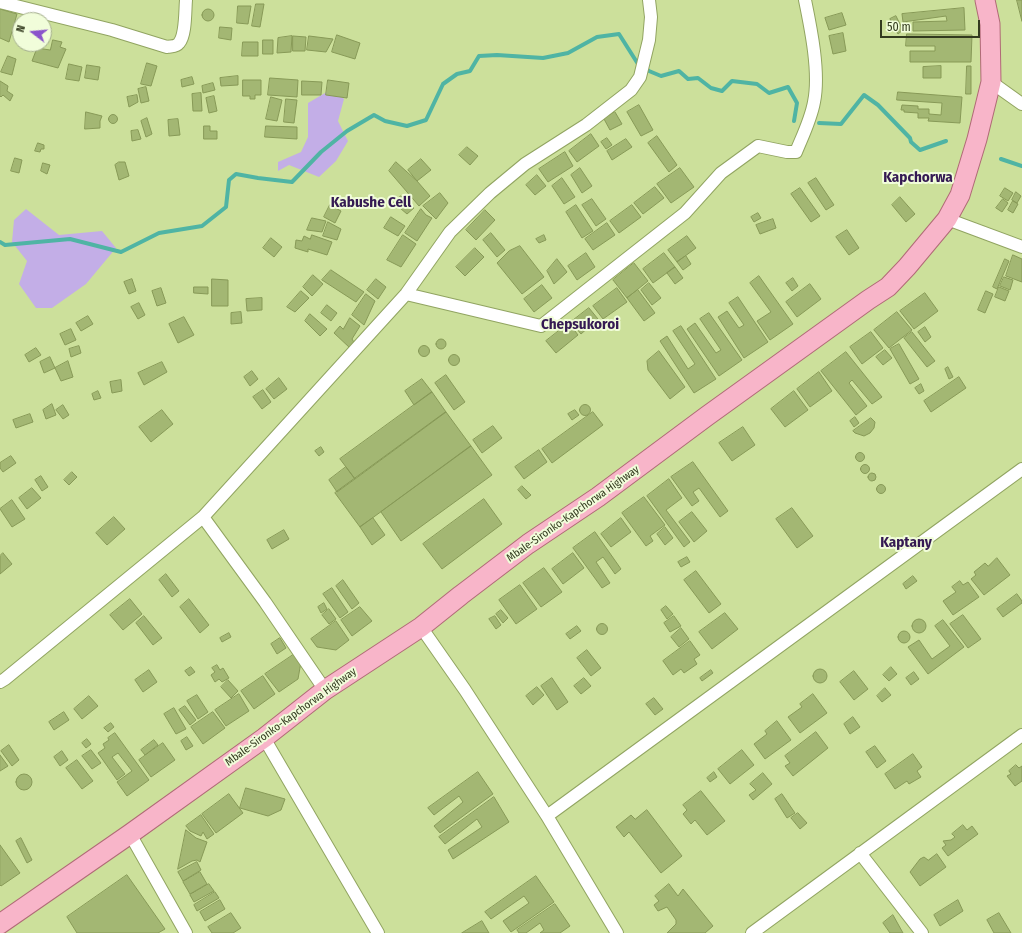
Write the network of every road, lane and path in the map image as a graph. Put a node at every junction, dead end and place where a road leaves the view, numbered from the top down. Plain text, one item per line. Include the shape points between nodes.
1 (186, 0) edge
2 (649, 0) edge
3 (804, 0) edge
4 (985, 0) edge
5 (0, 2) edge
6 (991, 82) junction
7 (1022, 104) edge
8 (947, 219) junction
9 (1022, 247) edge
10 (406, 294) junction
11 (1022, 469) edge
12 (203, 517) junction
13 (422, 627) junction
14 (0, 682) edge
15 (324, 690) junction
16 (1022, 734) edge
17 (264, 738) junction
18 (548, 816) junction
19 (130, 834) junction
20 (860, 853) junction
21 (0, 924) edge
22 (186, 933) edge
23 (378, 933) edge
24 (617, 933) edge
25 (752, 933) edge
26 (922, 933) edge

1 - 5 street via 183,36 177,45 167,46
2 - 10 street via 649,40 640,77 631,90 586,125 525,164 490,193 450,232
3 - 10 street via 814,53 816,86 810,117 796,152 758,146 721,173 685,213 541,326
4 - 6 main road, Mbale-Sironko-Kapchorwa Highway via 990,24
6 - 7 street
6 - 8 main road, Mbale-Sironko-Kapchorwa Highway via 960,194
8 - 9 street
8 - 13 main road, Mbale-Sironko-Kapchorwa Highway via 888,287 798,349 598,497 528,544
10 - 12 street
11 - 18 street
12 - 14 street
12 - 15 street via 265,602
13 - 15 main road, Mbale-Sironko-Kapchorwa Highway
13 - 18 street
15 - 17 main road, Mbale-Sironko-Kapchorwa Highway
16 - 20 street
17 - 19 main road, Mbale-Sironko-Kapchorwa Highway
17 - 23 street
18 - 24 street
19 - 21 main road, Mbale-Sironko-Kapchorwa Highway
19 - 22 street
20 - 25 street
20 - 26 street

